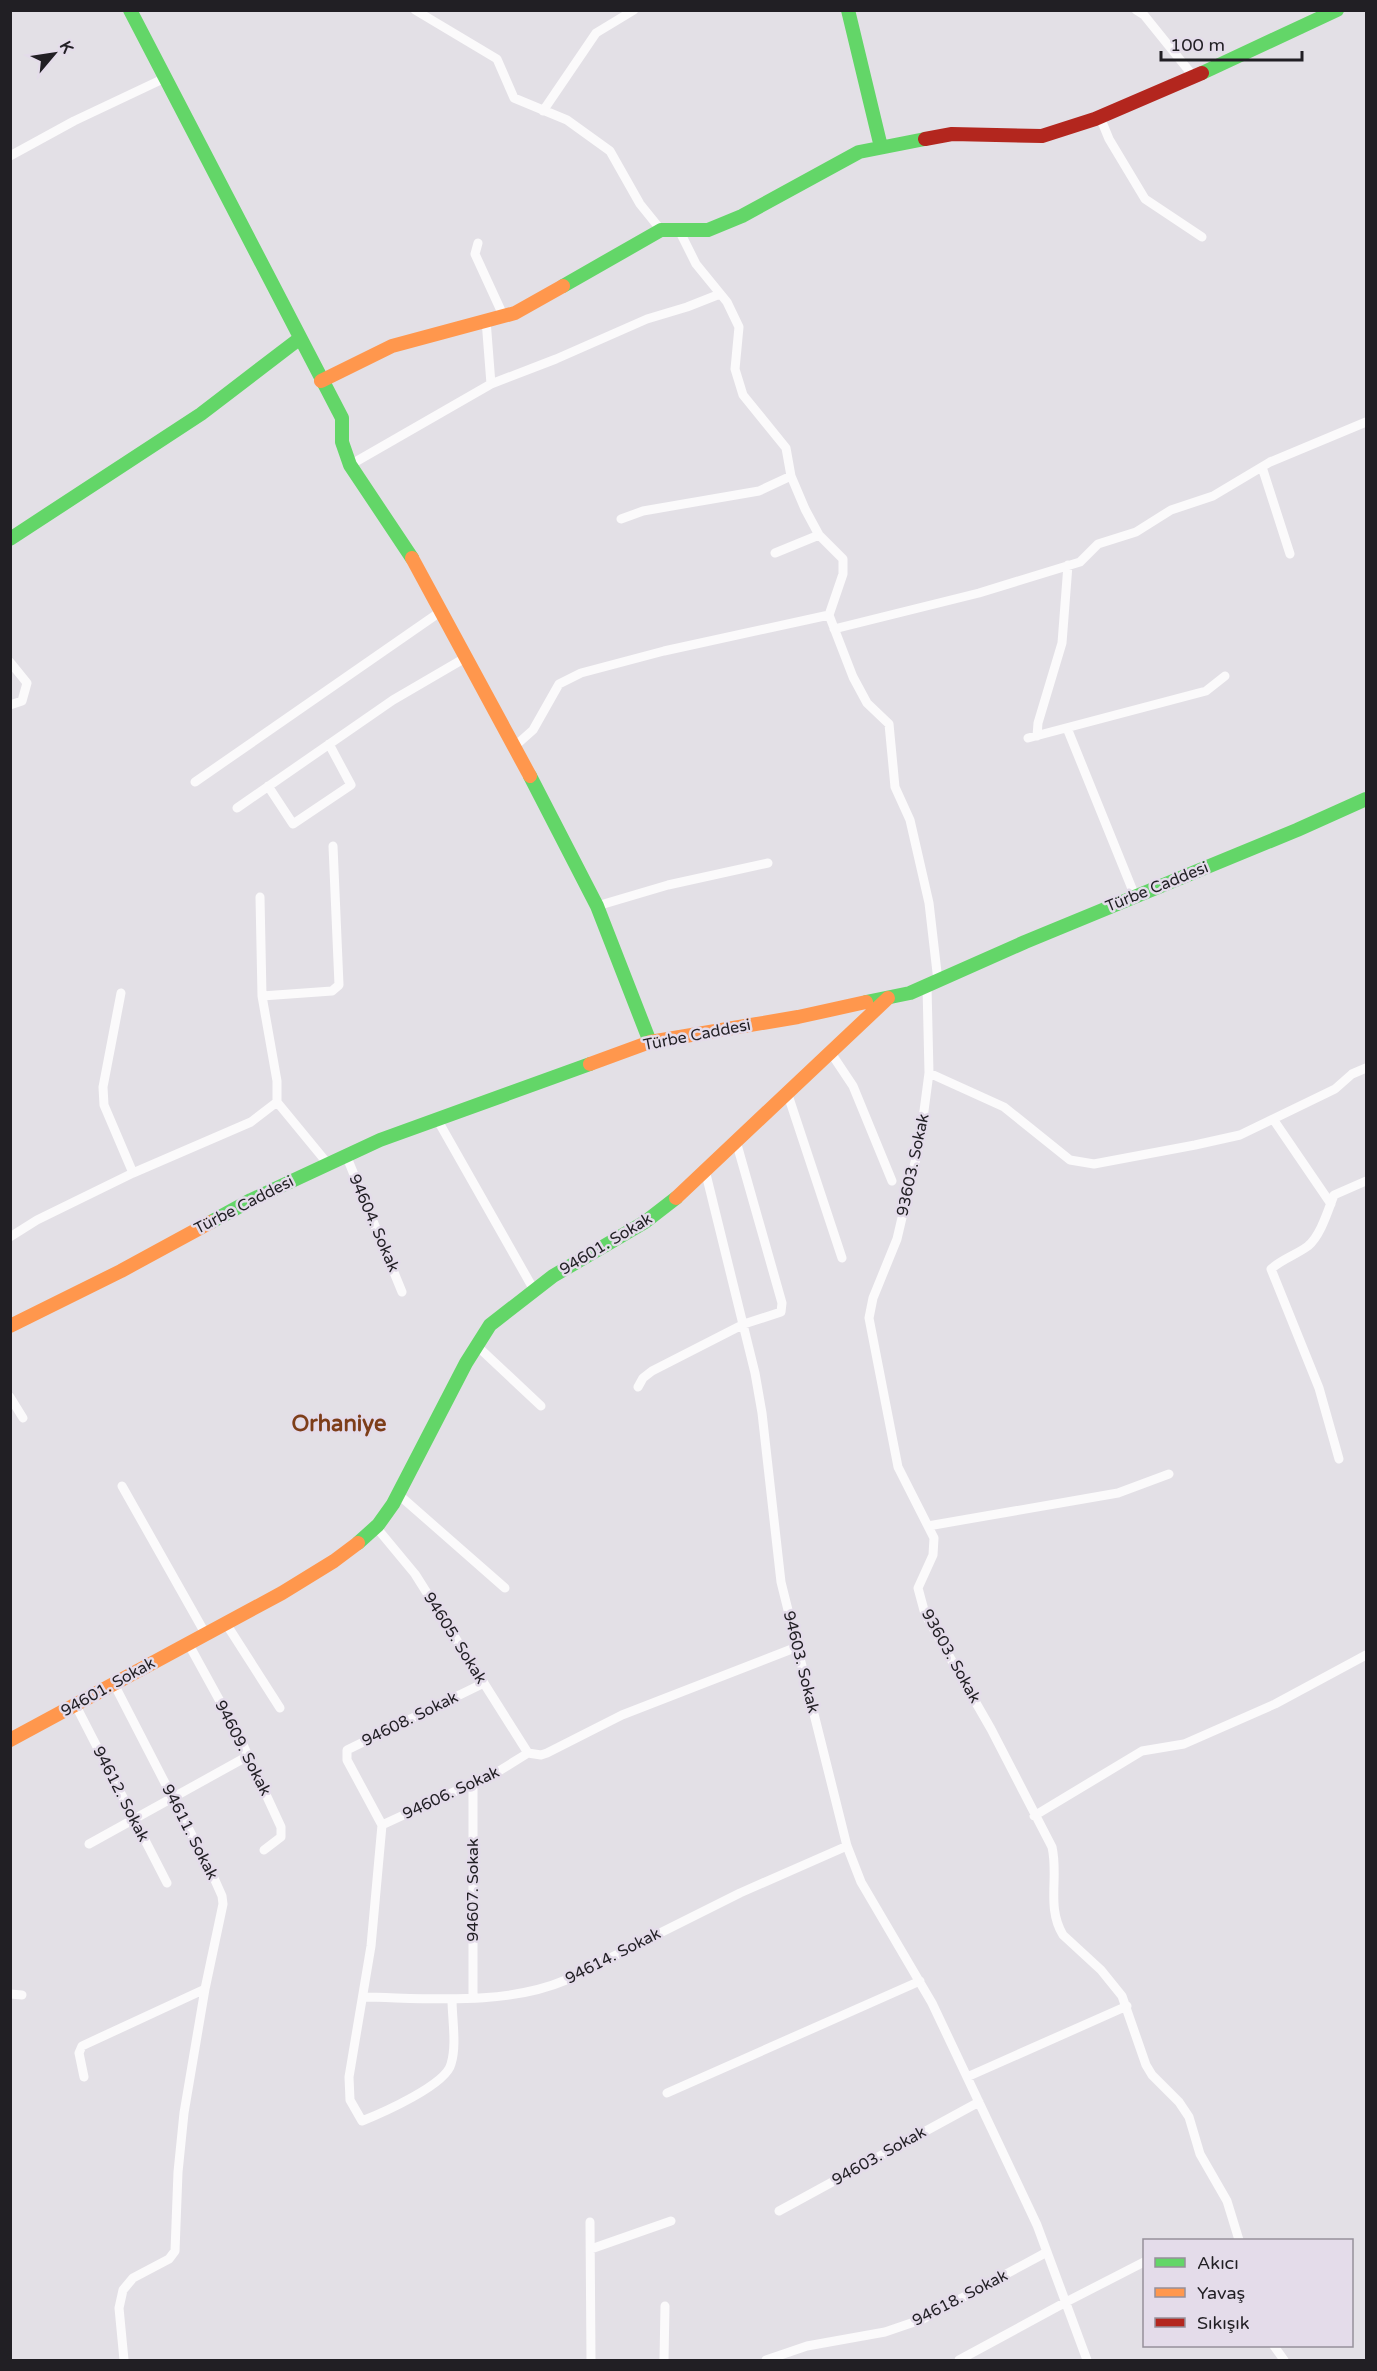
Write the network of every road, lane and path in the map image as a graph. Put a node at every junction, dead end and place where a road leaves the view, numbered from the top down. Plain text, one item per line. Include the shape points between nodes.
1 (130, 10) edge
2 (415, 10) edge
3 (634, 10) edge
4 (848, 10) edge
5 (1136, 10) edge
6 (1336, 10) edge
7 (1194, 77) junction
8 (165, 78) junction
9 (543, 111) junction
10 (1100, 117) junction
11 (881, 147) junction
12 (10, 156) edge
13 (661, 230) junction
14 (679, 230) junction
15 (1202, 237) dead end
16 (478, 243) dead end
17 (720, 294) junction
18 (502, 315) junction
19 (486, 320) junction
20 (299, 339) junction
21 (321, 381) junction
22 (491, 384) junction
23 (1366, 422) edge
24 (350, 465) junction
25 (1262, 468) junction
26 (791, 476) junction
27 (621, 519) dead end
28 (819, 535) junction
29 (10, 539) edge
30 (775, 553) dead end
31 (1290, 554) dead end
32 (1068, 565) junction
33 (440, 612) junction
34 (829, 615) junction
35 (834, 629) junction
36 (465, 658) junction
37 (10, 662) edge
38 (1225, 676) dead end
39 (10, 705) edge
40 (1067, 728) junction
41 (329, 744) junction
42 (515, 746) junction
43 (195, 782) dead end
44 (268, 786) junction
45 (1366, 799) edge
46 (237, 808) dead end
47 (333, 846) dead end
48 (768, 863) dead end
49 (1135, 896) junction
50 (260, 897) dead end
51 (597, 906) junction
52 (932, 983) junction
53 (121, 993) dead end
54 (262, 996) junction
55 (888, 998) junction
56 (650, 1042) junction
57 (831, 1053) junction
58 (1366, 1068) edge
59 (928, 1073) junction
60 (787, 1092) junction
61 (277, 1102) junction
62 (437, 1119) junction
63 (1273, 1119) junction
64 (736, 1141) junction
65 (346, 1155) junction
66 (328, 1164) junction
67 (705, 1170) junction
68 (133, 1173) junction
69 (892, 1181) dead end
70 (1366, 1181) edge
71 (1330, 1204) junction
72 (10, 1238) edge
73 (842, 1258) dead end
74 (534, 1290) junction
75 (402, 1292) dead end
76 (744, 1324) junction
77 (10, 1326) edge
78 (476, 1345) junction
79 (638, 1387) dead end
80 (10, 1397) edge
81 (541, 1406) dead end
82 (23, 1418) dead end
83 (1339, 1459) dead end
84 (1169, 1474) dead end
85 (122, 1486) dead end
86 (399, 1495) junction
87 (928, 1526) junction
88 (376, 1527) junction
89 (505, 1588) dead end
90 (225, 1622) junction
91 (205, 1633) junction
92 (188, 1643) junction
93 (796, 1647) junction
94 (1366, 1655) edge
95 (484, 1683) junction
96 (114, 1684) junction
97 (75, 1704) junction
98 (280, 1708) dead end
99 (10, 1740) edge
100 (528, 1753) junction
101 (248, 1756) junction
102 (473, 1783) junction
103 (173, 1798) junction
104 (1034, 1816) junction
105 (133, 1819) junction
106 (382, 1825) junction
107 (88, 1844) dead end
108 (848, 1846) junction
109 (264, 1850) dead end
110 (167, 1883) dead end
111 (921, 1981) junction
112 (205, 1989) junction
113 (10, 1994) edge
114 (22, 1995) dead end
115 (363, 1997) junction
116 (473, 1998) junction
117 (452, 1999) junction
118 (1126, 2006) junction
119 (84, 2077) dead end
120 (967, 2078) junction
121 (668, 2092) dead end
122 (979, 2102) junction
123 (779, 2211) dead end
124 (671, 2221) dead end
125 (590, 2222) dead end
126 (1238, 2239) edge
127 (591, 2249) junction
128 (1047, 2252) junction
129 (1143, 2263) edge
130 (1065, 2302) junction
131 (665, 2306) dead end
132 (1275, 2347) edge
133 (124, 2361) edge
134 (591, 2361) edge
135 (664, 2361) edge
136 (766, 2361) edge
137 (959, 2361) edge
138 (1087, 2361) edge
139 (1284, 2361) edge

1 - 8 street
2 - 9 street via 496,59 514,98
3 - 9 street via 596,33
4 - 11 street
5 - 7 street
6 - 7 street
7 - 10 street
8 - 12 street
8 - 20 street
9 - 13 street via 567,120 610,150 640,204
10 - 11 street via 1042,136 952,134
10 - 15 street via 1145,199
11 - 14 street via 859,152 742,216 708,230
13 - 14 street
13 - 18 street via 515,313
14 - 17 street via 696,264
16 - 18 street via 475,254
17 - 22 street via 647,319
17 - 26 street via 739,327 735,369 743,395 786,448
18 - 19 street
19 - 21 street via 392,346
19 - 22 street
20 - 21 street
20 - 29 street via 201,414
21 - 24 street via 342,418 342,442
22 - 24 street
23 - 25 street
24 - 33 street via 404,544
25 - 31 street
25 - 32 street via 1213,496 1171,510 1136,532 1098,544 1080,561
26 - 27 street via 759,491 643,511
26 - 28 street
28 - 30 street
28 - 34 street via 843,559 843,574
32 - 35 street via 979,593
32 - 40 street via 1062,643 1033,737
33 - 36 street
33 - 43 street
34 - 35 street, 93603. Sokak
34 - 42 street via 581,673 559,684 533,730
35 - 52 street, 93603. Sokak via 867,703 889,724 895,787 913,830 928,903
36 - 41 street
36 - 42 street
37 - 39 street via 27,683 22,701
38 - 40 street via 1206,691
40 - 49 street
41 - 44 street
41 - 44 street via 351,785 293,824
42 - 51 street
44 - 46 street
45 - 49 street, Türbe Caddesi
47 - 54 street via 339,985 332,991
48 - 51 street via 668,885
49 - 52 street, Türbe Caddesi
50 - 54 street
51 - 56 street
52 - 55 street, Türbe Caddesi
52 - 59 street, 93603. Sokak
53 - 68 street via 104,1105
54 - 61 street
55 - 56 street, Türbe Caddesi
55 - 57 street, 94601. Sokak
56 - 62 street, Türbe Caddesi
57 - 60 street, 94601. Sokak
57 - 69 street via 854,1086
58 - 63 street via 1335,1089
59 - 63 street via 1004,1107 1070,1160 1094,1164 1240,1135
59 - 87 street, 93603. Sokak via 924,1121 897,1239 869,1318 898,1467
60 - 64 street, 94601. Sokak
60 - 73 street
61 - 66 street
61 - 68 street via 251,1122
62 - 65 street, Türbe Caddesi
62 - 74 street
63 - 71 street
64 - 67 street, 94601. Sokak
64 - 76 street via 783,1309 778,1315
65 - 66 street, Türbe Caddesi
65 - 75 street, 94604. Sokak
66 - 77 street, Türbe Caddesi
67 - 74 street, 94601. Sokak via 657,1214
67 - 76 street, 94603. Sokak
68 - 72 street via 36,1220
70 - 71 street via 1334,1195
71 - 83 street via 1309,1245 1271,1269 1319,1388
74 - 78 street, 94601. Sokak via 490,1325
76 - 79 street via 647,1374
76 - 93 street, 94603. Sokak via 762,1413 779,1570
78 - 81 street
78 - 86 street, 94601. Sokak
80 - 82 street
84 - 87 street via 1118,1492
85 - 91 street
86 - 88 street, 94601. Sokak
86 - 89 street
87 - 104 street, 93603. Sokak via 935,1547 918,1588 925,1614 991,1728
88 - 90 street, 94601. Sokak via 296,1585
88 - 95 street, 94605. Sokak via 416,1574
90 - 91 street, 94601. Sokak
90 - 98 street
91 - 92 street, 94601. Sokak
92 - 96 street, 94601. Sokak
92 - 101 street, 94609. Sokak
93 - 100 street, 94606. Sokak via 621,1715 548,1753
93 - 108 street, 94603. Sokak
94 - 104 street via 1275,1704 1184,1744 1142,1751
95 - 100 street, 94605. Sokak
95 - 106 street, 94608. Sokak via 347,1750 347,1760
96 - 97 street, 94601. Sokak
96 - 103 street, 94611. Sokak
97 - 99 street, 94601. Sokak
97 - 105 street, 94612. Sokak
100 - 102 street, 94606. Sokak
101 - 103 street
101 - 109 street, 94609. Sokak via 282,1832 277,1842
102 - 106 street, 94606. Sokak
102 - 116 street, 94607. Sokak
103 - 105 street
103 - 112 street, 94611. Sokak via 222,1896
104 - 118 street, 93603. Sokak via 1055,1860 1053,1905 1059,1928 1114,1984
105 - 107 street
105 - 110 street, 94612. Sokak
106 - 115 street, 94606. Sokak
108 - 111 street, 94603. Sokak via 861,1882
108 - 116 street, 94614. Sokak via 740,1893 558,1983 530,1991
111 - 120 street, 94603. Sokak
111 - 121 street
112 - 119 street via 82,2046 79,2053
112 - 133 street, 94611. Sokak via 184,2113 175,2251 169,2259 133,2278 123,2290 120,2319
113 - 114 street
115 - 117 street, 94614. Sokak
115 - 117 street, 94606. Sokak via 349,2090 362,2121 448,2072 453,2053
116 - 117 street, 94614. Sokak
118 - 120 street
118 - 126 street, 93603. Sokak via 1146,2066 1189,2117 1200,2154 1227,2201
120 - 122 street, 94603. Sokak
122 - 123 street, 94603. Sokak
122 - 128 street, 94603. Sokak
124 - 127 street
125 - 127 street
127 - 134 street
128 - 130 street, 94603. Sokak
128 - 136 street, 94618. Sokak via 923,2319 885,2332 807,2346
129 - 130 street
130 - 137 street
130 - 138 street, 94603. Sokak
131 - 135 street
132 - 139 street

